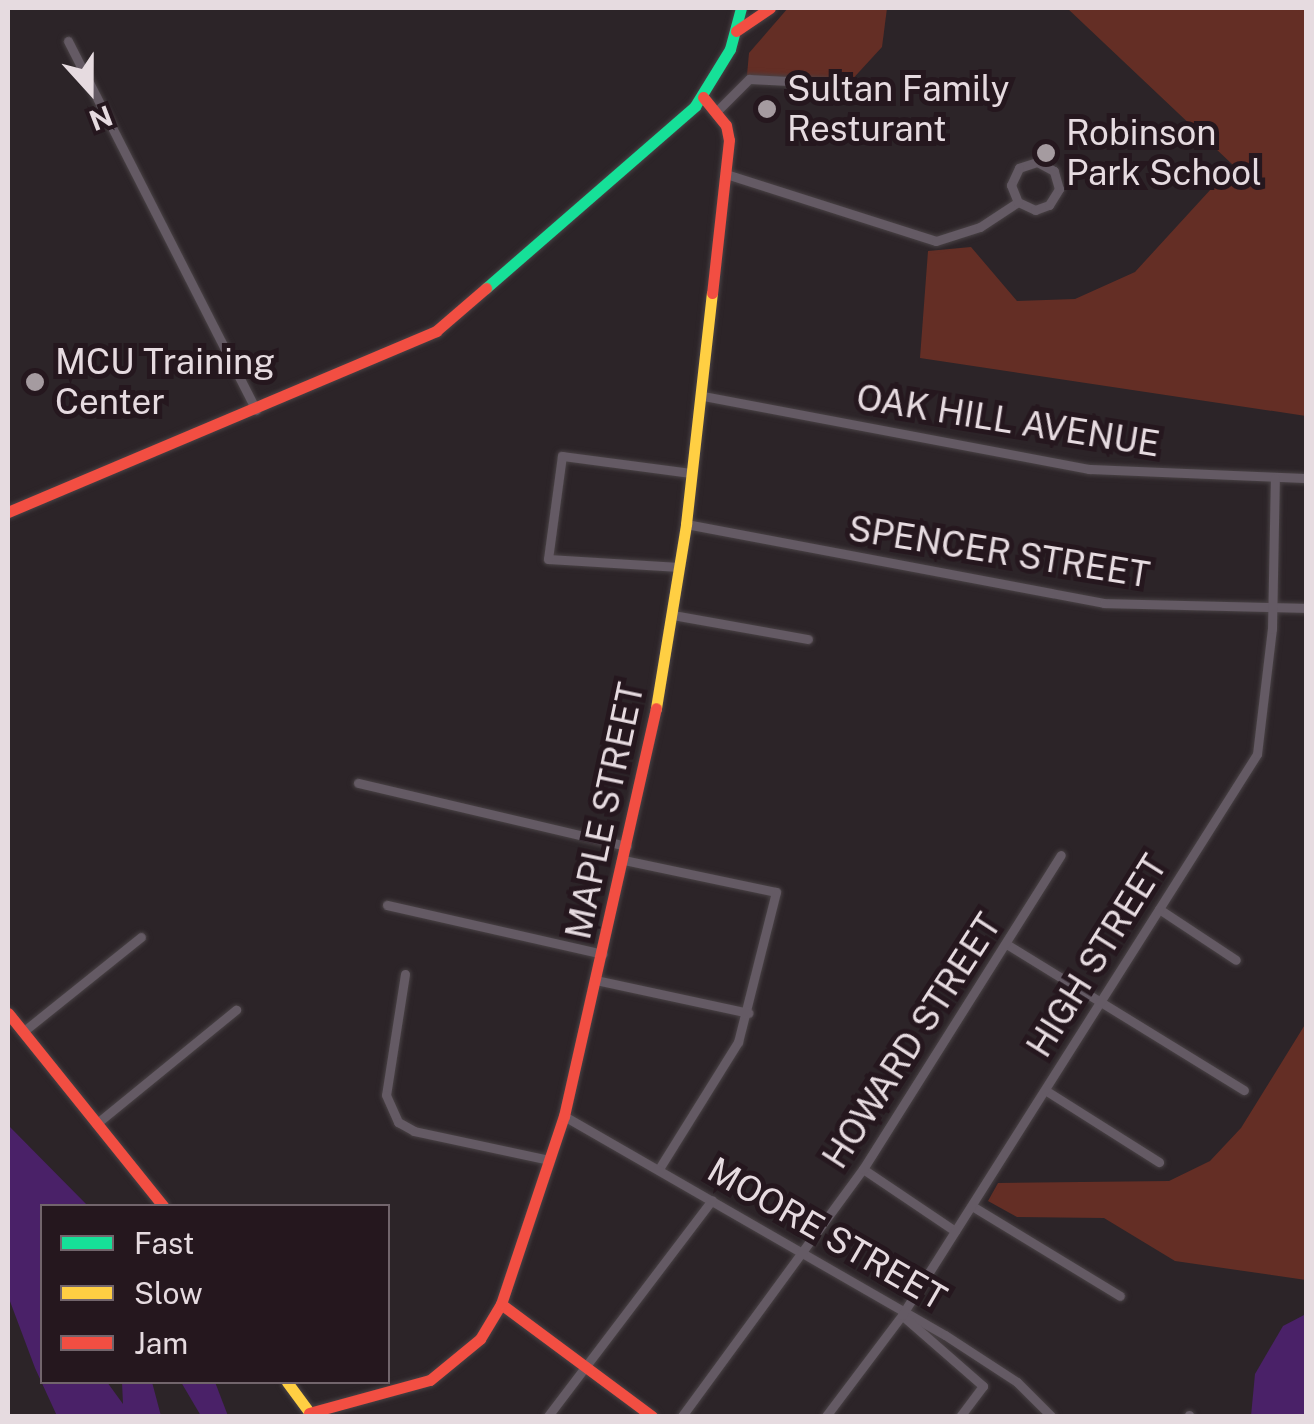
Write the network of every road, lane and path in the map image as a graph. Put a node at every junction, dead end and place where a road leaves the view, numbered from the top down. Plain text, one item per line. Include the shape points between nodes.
1 (741, 8) edge
2 (770, 8) edge
3 (736, 31) junction
4 (68, 40) dead end
5 (848, 84) dead end
6 (703, 97) junction
7 (716, 112) junction
8 (726, 174) junction
9 (1018, 202) junction
10 (702, 396) junction
11 (256, 410) junction
12 (692, 472) junction
13 (1276, 478) junction
14 (1306, 478) edge
15 (8, 512) edge
16 (686, 524) junction
17 (680, 567) junction
18 (1273, 608) junction
19 (1306, 608) edge
20 (672, 615) junction
21 (808, 639) dead end
22 (358, 784) dead end
23 (627, 846) junction
24 (1060, 854) dead end
25 (624, 860) junction
26 (387, 904) dead end
27 (1159, 909) junction
28 (141, 937) dead end
29 (1008, 944) junction
30 (602, 954) junction
31 (1236, 960) dead end
32 (405, 974) dead end
33 (596, 980) junction
34 (1101, 1002) junction
35 (236, 1010) dead end
36 (8, 1013) edge
37 (748, 1013) junction
38 (24, 1031) junction
39 (1044, 1090) junction
40 (1244, 1090) dead end
41 (564, 1116) junction
42 (96, 1124) junction
43 (549, 1160) junction
44 (1159, 1162) dead end
45 (863, 1168) junction
46 (659, 1169) junction
47 (712, 1200) junction
48 (161, 1204) edge
49 (972, 1206) junction
50 (955, 1232) junction
51 (804, 1253) junction
52 (1120, 1296) dead end
53 (501, 1304) junction
54 (902, 1315) junction
55 (585, 1368) junction
56 (288, 1384) edge
57 (310, 1414) edge
58 (548, 1416) edge
59 (652, 1416) edge
60 (682, 1416) edge
61 (826, 1416) edge
62 (960, 1416) edge
63 (1050, 1416) edge

1 - 3 main road
2 - 3 main road
3 - 6 main road
4 - 11 street
5 - 7 street via 749,79
6 - 7 main road, MAPLE STREET
6 - 11 main road via 436,331
7 - 8 main road, MAPLE STREET via 729,140
8 - 9 street via 931,240 980,227
8 - 10 main road, MAPLE STREET
9 - 9 street via 1011,185 1020,168 1037,162 1054,171 1059,189 1051,204 1035,210
10 - 12 main road, MAPLE STREET
10 - 13 street, OAK HILL AVENUE via 1090,469
11 - 15 main road
12 - 16 main road, MAPLE STREET
12 - 17 street via 562,456 548,559
13 - 14 street, OAK HILL AVENUE
13 - 18 street, HIGH STREET
16 - 17 main road, MAPLE STREET
16 - 18 street, SPENCER STREET via 1091,601
17 - 20 main road, MAPLE STREET
18 - 19 street, SPENCER STREET
18 - 27 street, HIGH STREET via 1257,754
20 - 21 street
20 - 23 main road, MAPLE STREET
22 - 23 street
23 - 25 main road, MAPLE STREET
24 - 29 street, HOWARD STREET
25 - 30 main road, MAPLE STREET
25 - 37 street via 776,892
26 - 30 street
27 - 31 street
27 - 34 street, HIGH STREET
28 - 38 street
29 - 34 street
29 - 45 street, HOWARD STREET
30 - 33 main road, MAPLE STREET
32 - 43 street via 386,1094 398,1122 414,1132
33 - 37 street
33 - 41 main road, MAPLE STREET
34 - 39 street, HIGH STREET
34 - 40 street
35 - 42 street
36 - 38 main road
37 - 46 street via 731,1057
38 - 42 main road
39 - 44 street
39 - 49 street, HIGH STREET
41 - 43 main road, MAPLE STREET
41 - 46 street, MOORE STREET
42 - 48 main road
43 - 53 main road, MAPLE STREET
45 - 50 street
45 - 51 street, HOWARD STREET
46 - 47 street, MOORE STREET
47 - 51 street, MOORE STREET
47 - 55 street
49 - 50 street, HIGH STREET
49 - 52 street
50 - 54 street, HIGH STREET
51 - 54 street, MOORE STREET
51 - 60 street, HOWARD STREET
53 - 55 main road
53 - 57 main road, MAPLE STREET via 480,1339 430,1380
54 - 61 street, HIGH STREET
54 - 62 street via 982,1386
54 - 63 street, MOORE STREET via 1017,1382
55 - 58 street
55 - 59 main road
56 - 57 main road

